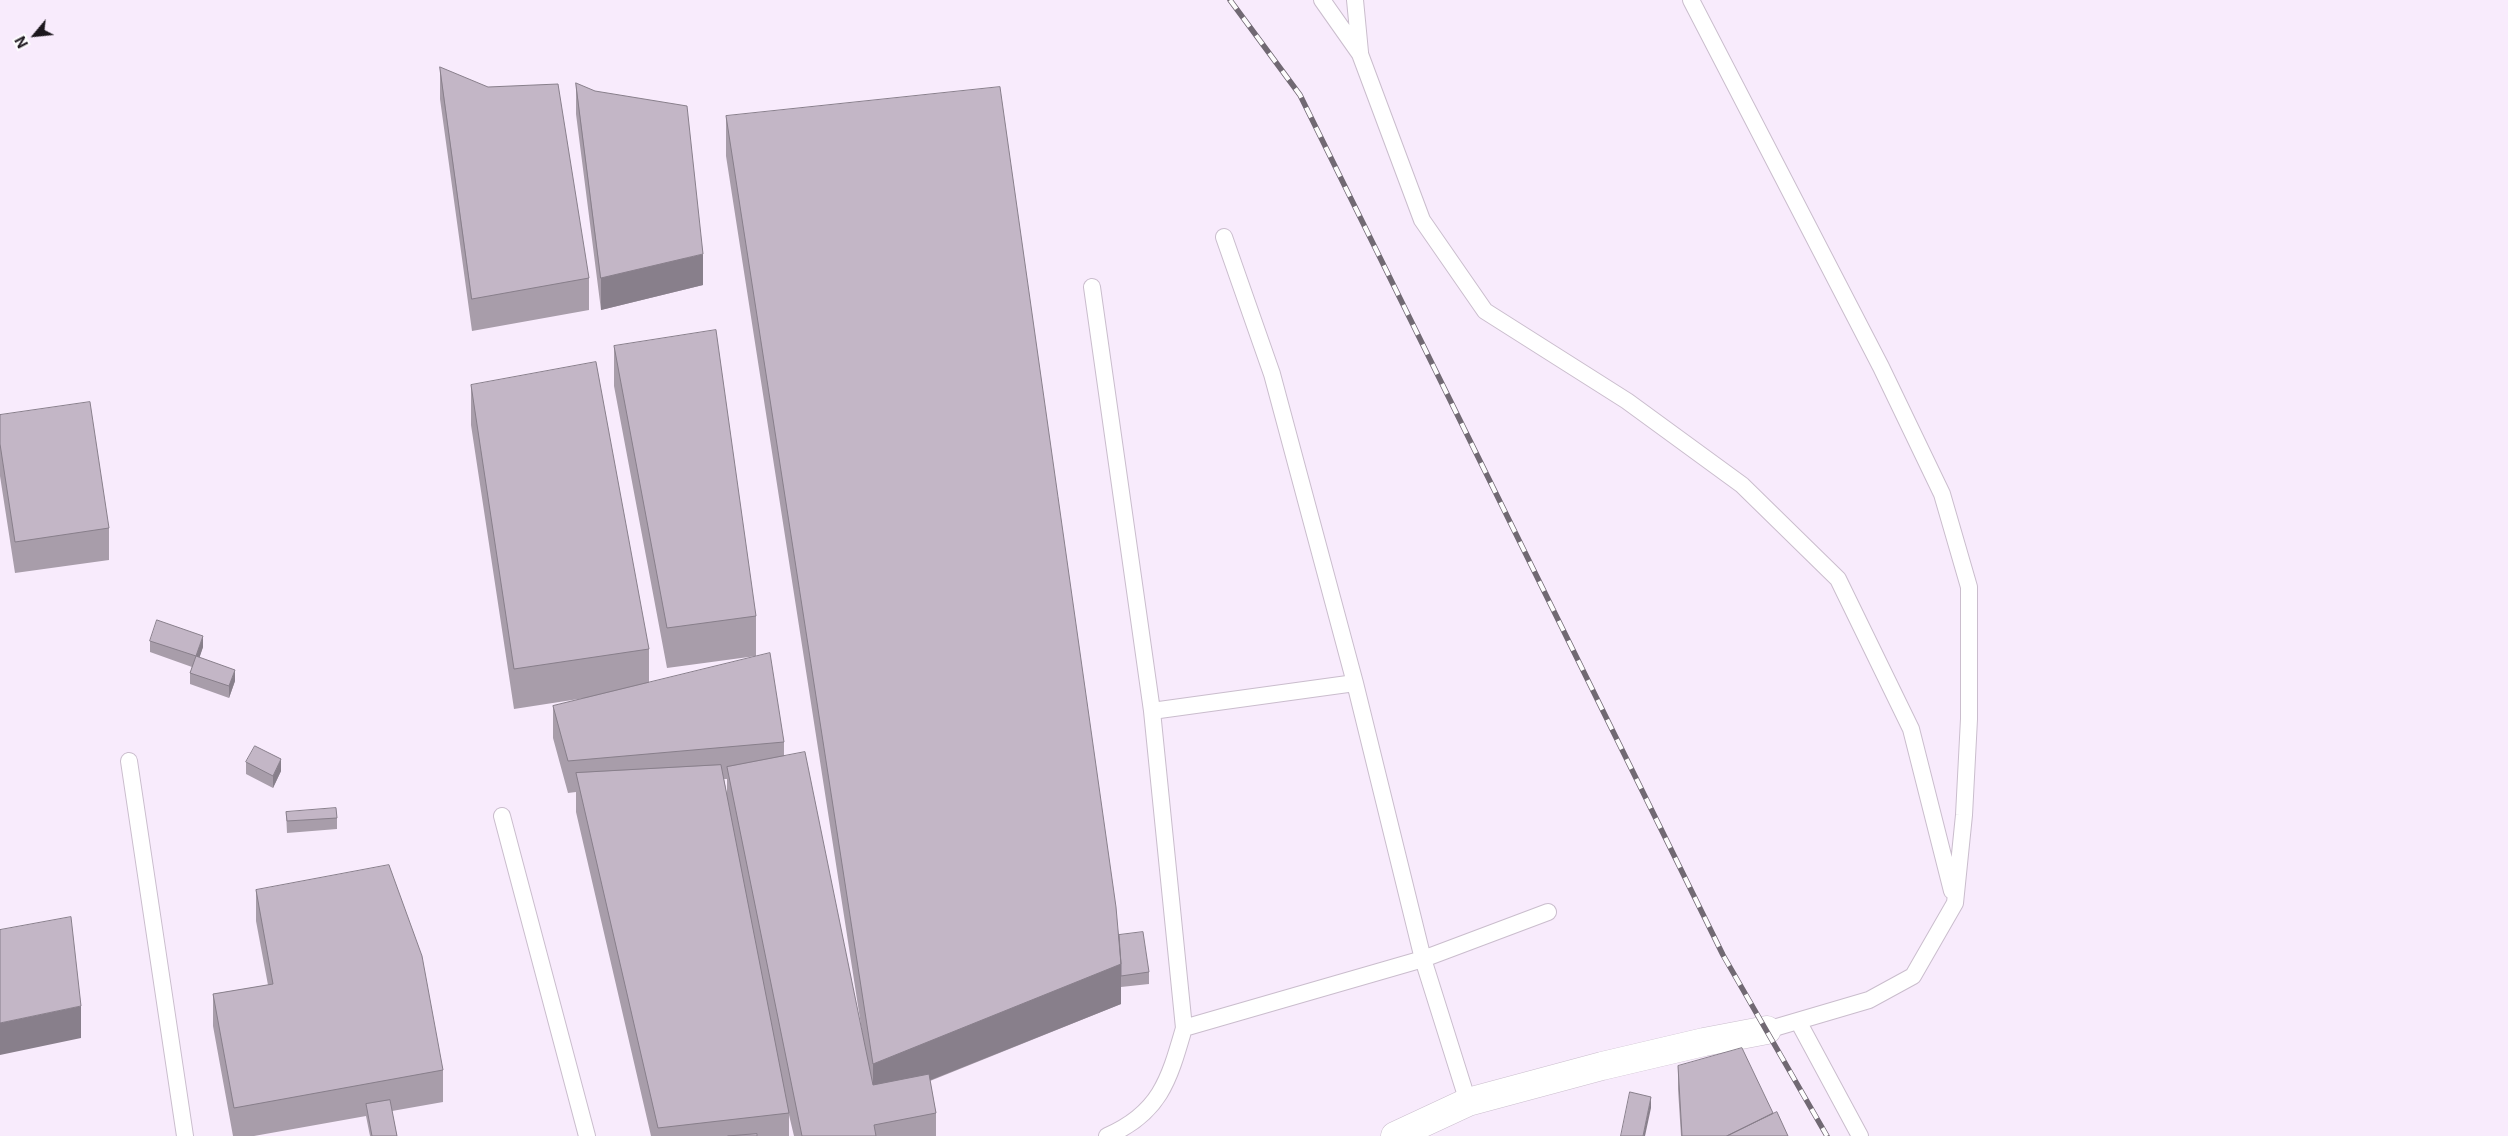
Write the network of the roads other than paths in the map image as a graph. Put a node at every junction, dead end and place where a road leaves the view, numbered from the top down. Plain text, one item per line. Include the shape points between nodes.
1 (1322, 0) edge
2 (1355, 0) edge
3 (1691, 0) edge
4 (1360, 54) junction
5 (1224, 237) dead end
6 (1092, 287) dead end
7 (1355, 683) junction
8 (1152, 711) junction
9 (129, 761) dead end
10 (502, 816) dead end
11 (1955, 903) junction
12 (1548, 912) dead end
13 (1423, 959) junction
14 (1798, 1022) junction
15 (1184, 1028) junction
16 (1767, 1030) joint
17 (1468, 1102) junction
18 (185, 1136) edge
19 (587, 1136) edge
20 (1108, 1136) edge
21 (1395, 1136) edge
22 (1860, 1136) edge

1 - 4 lane
2 - 4 lane
3 - 11 lane via 1881,367 1942,494 1969,588 1969,719
4 - 11 lane via 1422,220 1485,311 1627,401 1742,485 1838,579 1911,730
5 - 7 lane via 1272,374
6 - 8 lane
7 - 8 lane
7 - 13 lane
8 - 15 lane
9 - 18 lane
10 - 19 lane
11 - 14 lane via 1913,976 1869,1000
12 - 13 lane
13 - 15 lane
13 - 17 lane
14 - 16 lane
14 - 22 lane
15 - 20 lane via 1171,1072 1150,1108 1127,1128
16 - 17 street via 1602,1066
17 - 21 street

